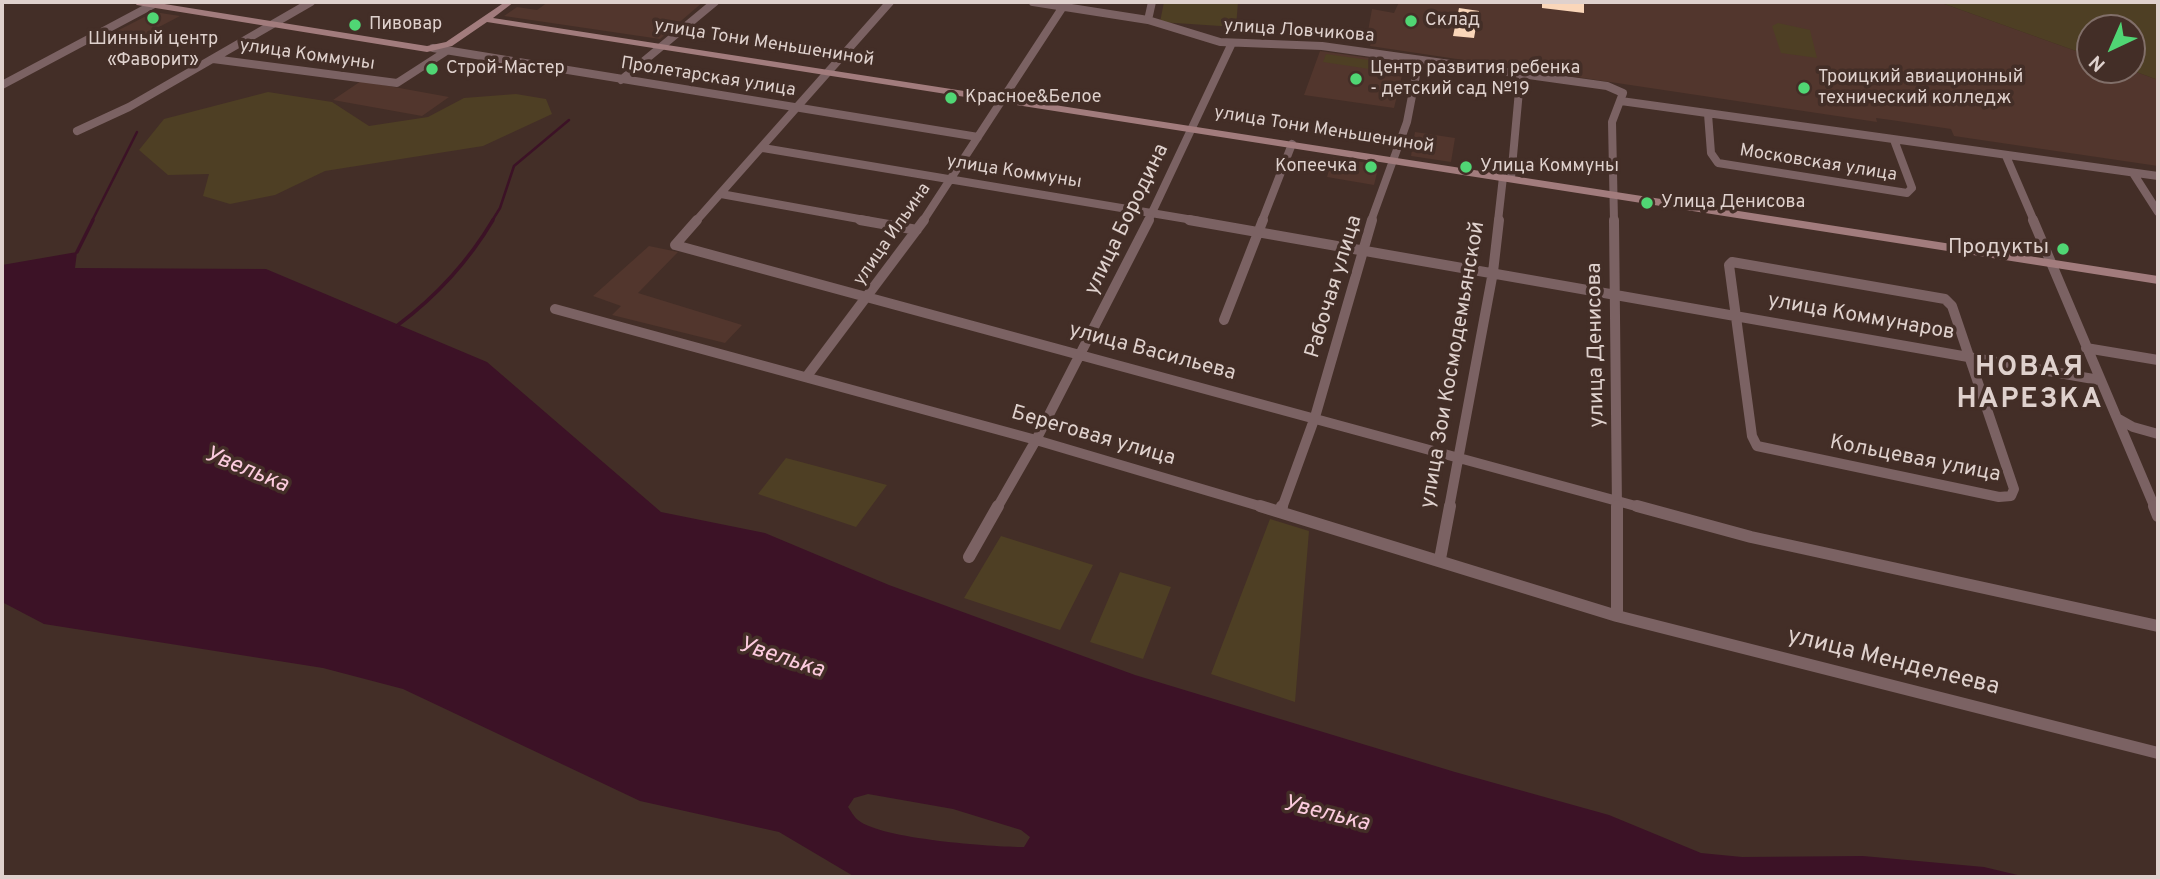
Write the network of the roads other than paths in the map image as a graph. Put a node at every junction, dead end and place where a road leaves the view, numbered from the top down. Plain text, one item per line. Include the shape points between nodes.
1 (137, 2) edge
2 (311, 2) edge
3 (510, 2) edge
4 (715, 2) edge
5 (890, 2) edge
6 (1033, 2) edge
7 (1152, 2) edge
8 (156, 3) edge
9 (1065, 4) edge
10 (484, 19) junction
11 (1148, 20) junction
12 (272, 24) junction
13 (1232, 43) junction
14 (662, 46) junction
15 (439, 49) junction
16 (213, 59) junction
17 (1417, 70) dead end
18 (831, 71) junction
19 (621, 80) junction
20 (1520, 80) dead end
21 (2, 85) edge
22 (1004, 98) junction
23 (1621, 101) junction
24 (794, 108) junction
25 (1708, 114) junction
26 (1192, 128) junction
27 (77, 131) dead end
28 (978, 137) junction
29 (1894, 140) junction
30 (1292, 144) junction
31 (762, 148) junction
32 (2006, 156) junction
33 (1395, 160) junction
34 (2133, 173) junction
35 (2158, 176) edge
36 (1507, 178) junction
37 (952, 179) junction
38 (721, 194) junction
39 (1613, 195) junction
40 (1151, 212) junction
41 (2158, 212) edge
42 (917, 230) junction
43 (1259, 233) junction
44 (1365, 250) junction
45 (2052, 264) junction
46 (1493, 272) junction
47 (2158, 280) edge
48 (1616, 294) junction
49 (869, 297) junction
50 (555, 309) dead end
51 (1735, 316) junction
52 (1224, 320) dead end
53 (2086, 348) junction
54 (1081, 354) junction
55 (1968, 356) junction
56 (2158, 360) edge
57 (807, 376) junction
58 (2099, 380) junction
59 (1315, 418) junction
60 (2117, 418) junction
61 (2158, 434) edge
62 (1036, 440) junction
63 (1459, 458) junction
64 (1618, 502) junction
65 (1280, 512) junction
66 (2158, 516) edge
67 (969, 556) dead end
68 (1440, 559) junction
69 (1617, 616) junction
70 (2158, 626) edge
71 (2158, 753) edge

1 - 8 street, Пролетарская улица
2 - 12 street
3 - 10 street
4 - 14 street
5 - 18 street
6 - 9 street, улица Ловчикова
7 - 11 street
8 - 12 street, Пролетарская улица
8 - 21 street
9 - 11 street, улица Ловчикова
9 - 22 street, улица Ильина
10 - 14 street, улица Тони Меньшениной
10 - 15 street
11 - 13 street, улица Ловчикова via 1192,36
12 - 15 street, Пролетарская улица
12 - 16 street
13 - 23 street, улица Ловчикова via 1322,46 1607,86 1623,93
13 - 26 street, улица Бородина
14 - 18 street, улица Тони Меньшениной
14 - 19 street
15 - 16 street, улица Коммуны via 397,83
15 - 19 street, Пролетарская улица
16 - 27 street
17 - 33 street, Рабочая улица
18 - 22 street, улица Тони Меньшениной
18 - 24 street
19 - 24 street, Пролетарская улица
20 - 36 street
22 - 26 street, улица Тони Меньшениной
22 - 28 street, улица Ильина
23 - 25 street, Московская улица
23 - 39 street, улица Денисова via 1612,122
24 - 28 street, Пролетарская улица
24 - 31 street
25 - 29 street, Московская улица
25 - 29 street, Московская улица via 1711,153 1718,163 1907,193 1912,188
26 - 30 street, улица Тони Меньшениной
26 - 40 street, улица Бородина
28 - 37 street, улица Ильина
29 - 32 street, Московская улица
30 - 33 street, улица Тони Меньшениной
30 - 43 street
31 - 37 street, улица Коммуны
31 - 38 street
32 - 34 street, Московская улица
32 - 45 street
33 - 36 street, улица Тони Меньшениной
33 - 44 street, Рабочая улица
34 - 35 street, Московская улица
34 - 41 street
36 - 39 street, улица Тони Меньшениной
36 - 46 street, улица Зои Космодемьянской
37 - 40 street, улица Коммуны
37 - 42 street, улица Ильина
38 - 42 street
38 - 49 street, улица Васильева via 675,245
39 - 45 street, улица Тони Меньшениной
39 - 48 street, улица Денисова
40 - 43 street, улица Коммуны
40 - 54 street, улица Бородина
42 - 49 street, улица Ильина
43 - 44 street, улица Коммуны
43 - 52 street
44 - 46 street, улица Коммуны
44 - 59 street, Рабочая улица
45 - 47 street, улица Тони Меньшениной
45 - 53 street
46 - 48 street, улица Коммуны
46 - 63 street, улица Зои Космодемьянской
48 - 51 street, улица Коммунаров
48 - 64 street, улица Денисова
49 - 54 street, улица Васильева
49 - 57 street, улица Ильина
50 - 57 street, Береговая улица
51 - 55 street, улица Коммунаров
51 - 55 street, Кольцевая улица via 1732,262 1935,295 1952,306
51 - 55 street, Кольцевая улица via 1757,446 2011,496 2014,489
53 - 56 street
53 - 58 street
54 - 59 street, улица Васильева
54 - 62 street, улица Бородина
55 - 58 street, улица Коммунаров
57 - 62 street, Береговая улица
58 - 60 street
59 - 63 street, улица Васильева
59 - 65 street, Рабочая улица
60 - 61 street
60 - 66 street
62 - 65 street, Береговая улица
62 - 67 street, улица Бородина
63 - 64 street, улица Васильева
63 - 68 street, улица Зои Космодемьянской
64 - 69 street, улица Денисова
64 - 70 street via 1751,537
65 - 68 street, Береговая улица
68 - 69 street, Береговая улица
69 - 71 street, улица Менделеева

